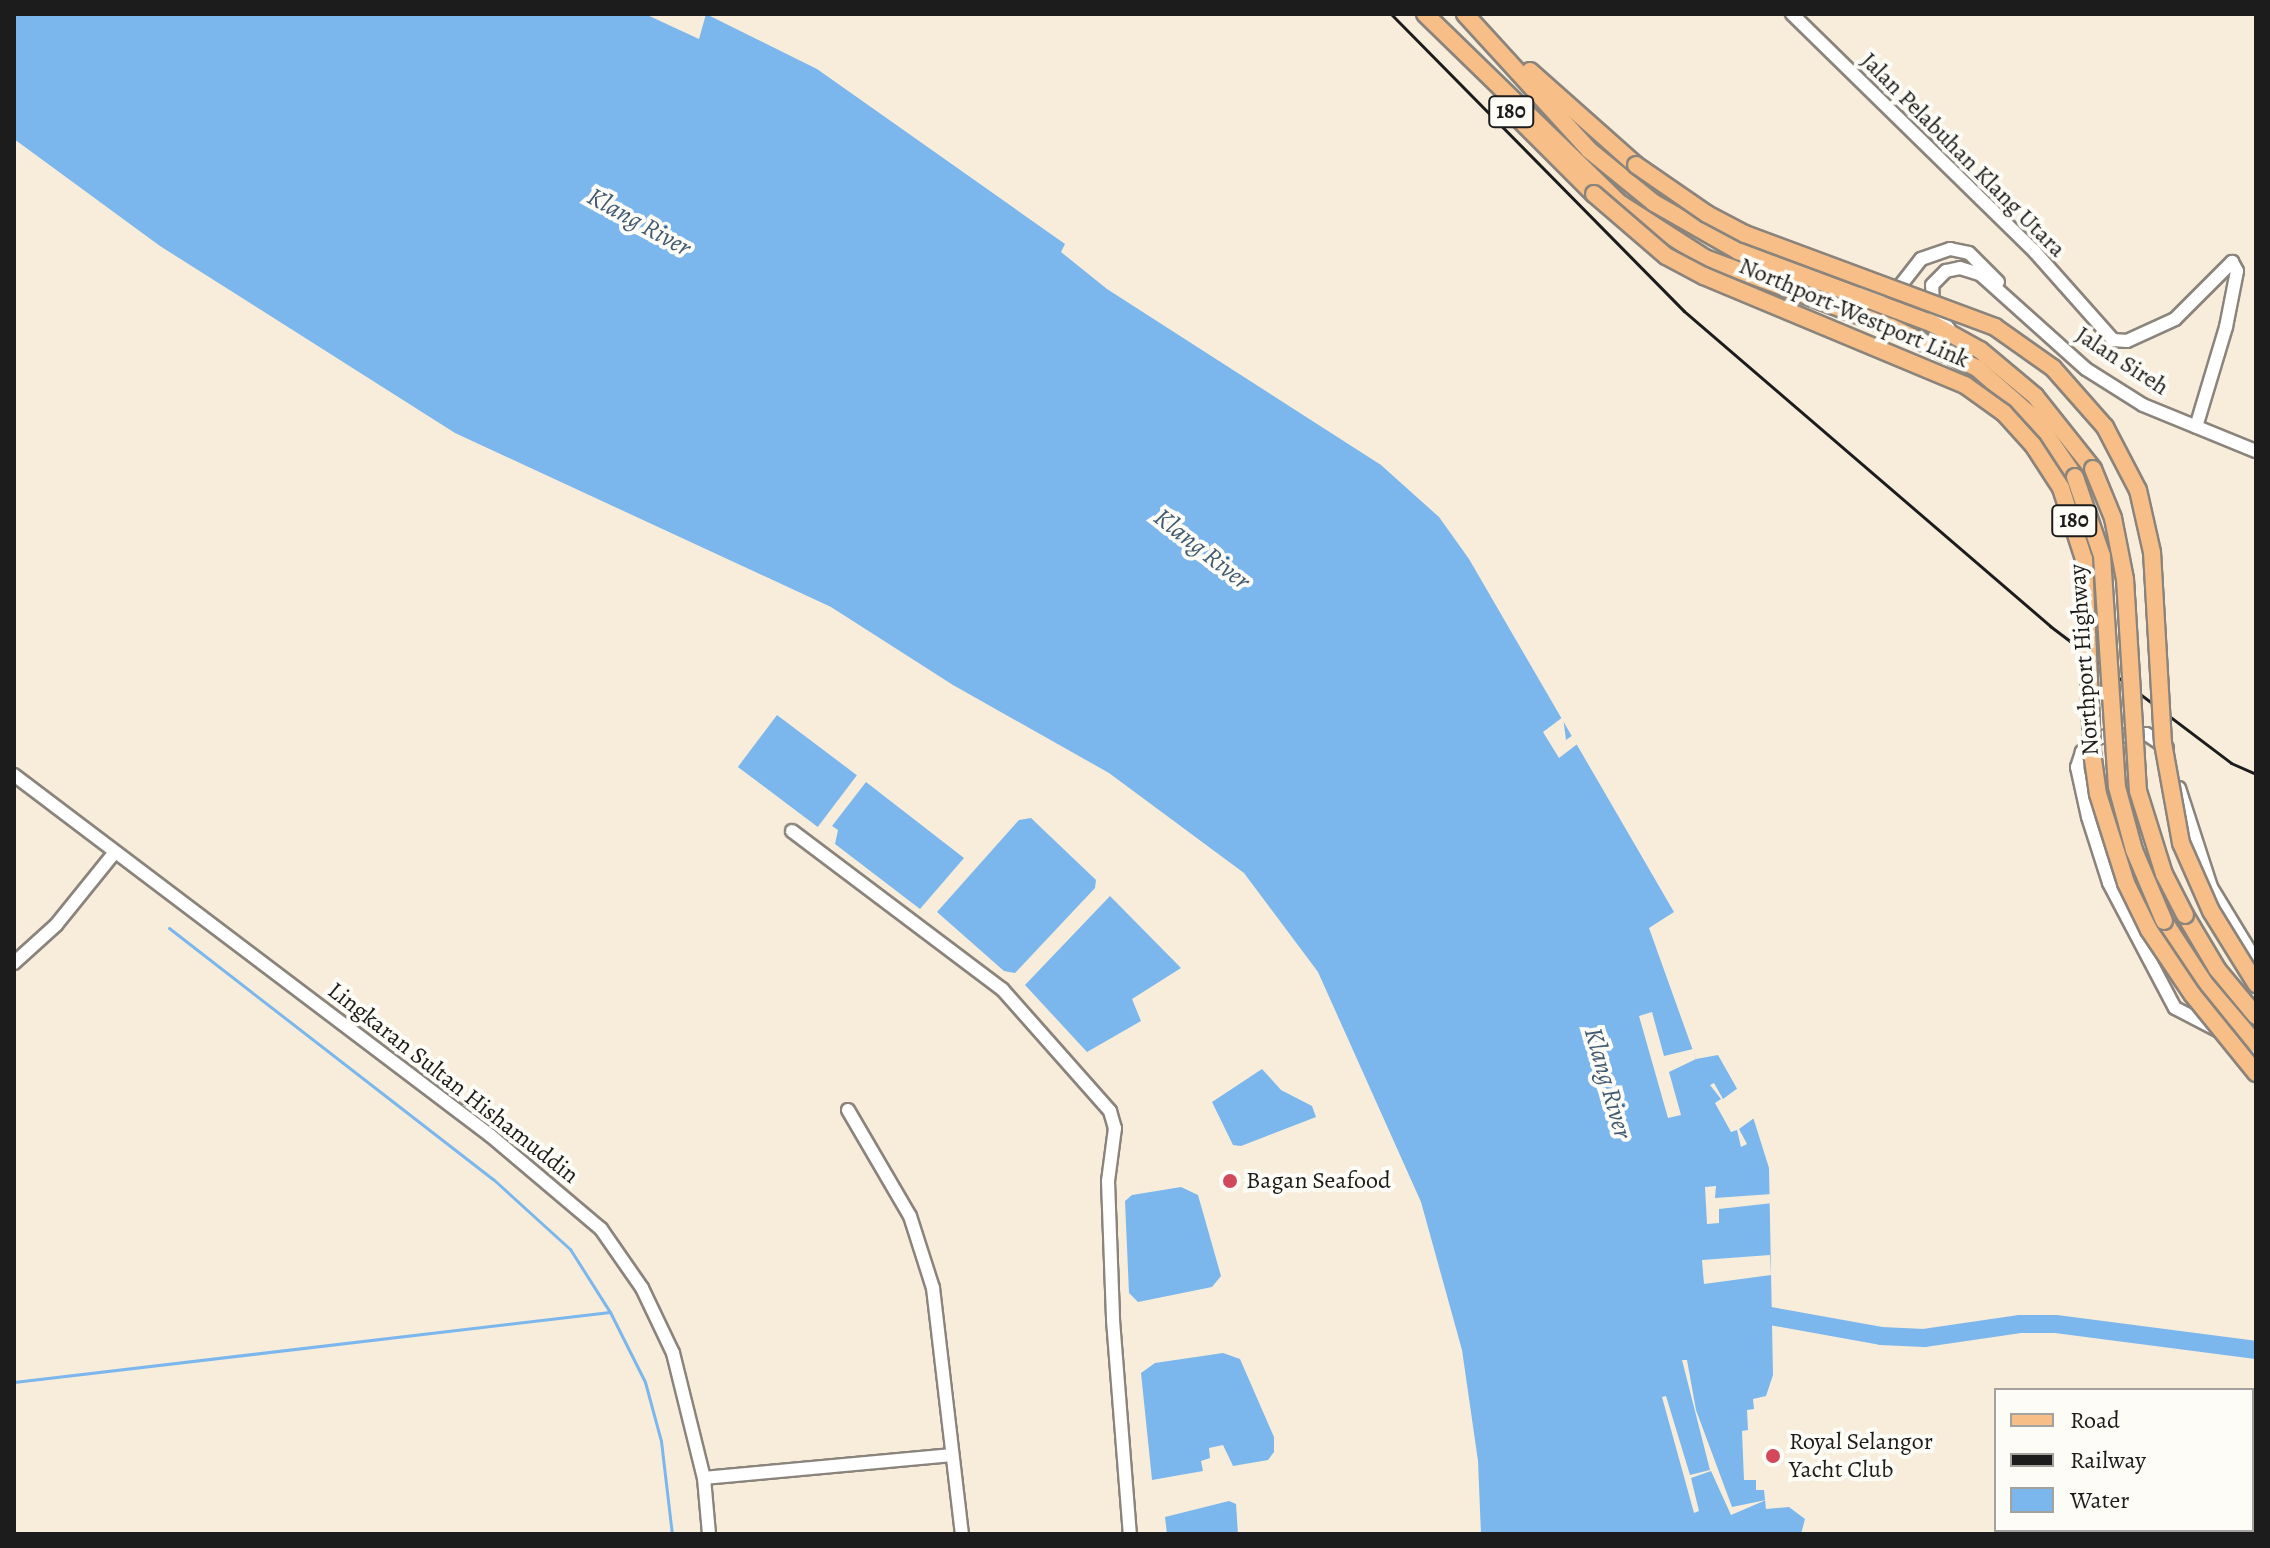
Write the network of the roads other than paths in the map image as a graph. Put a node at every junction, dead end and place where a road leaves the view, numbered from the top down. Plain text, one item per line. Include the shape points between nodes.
1 (1465, 14) edge
2 (1792, 14) edge
3 (1430, 19) edge
4 (1836, 290) junction
5 (2021, 309) junction
6 (1954, 334) junction
7 (2196, 427) junction
8 (2256, 451) edge
9 (14, 775) edge
10 (792, 831) dead end
11 (114, 853) junction
12 (2199, 939) junction
13 (2256, 961) edge
14 (14, 963) edge
15 (2256, 972) edge
16 (2256, 984) edge
17 (2256, 1016) edge
18 (2256, 1047) edge
19 (2256, 1073) edge
20 (848, 1110) dead end
21 (952, 1455) junction
22 (704, 1478) junction
23 (709, 1534) edge
24 (962, 1534) edge
25 (1130, 1534) edge

1 - 4 main road, Northport Highway via 1589,150 1654,203 1738,251
1 - 16 main road, Northport-Westport Link / 180, bridge via 1636,165 1707,214 1745,234 1995,327 2053,368 2105,427 2138,490 2152,552 2163,743 2181,843 2217,922
2 - 7 street, Jalan Pelabuhan Klang Utara via 2014,230 2113,340 2127,341 2175,319 2232,262 2237,271 2226,327
3 - 18 main road, Northport Highway, bridge via 1618,202 1705,258 1903,332 1977,368 2036,420 2075,477 2102,556 2117,787 2134,850 2164,921 2205,984
3 - 19 main road, Northport-Westport Link / 180, bridge via 1524,126 1666,256 1965,385 2004,413 2033,445 2061,488 2084,559 2092,752 2098,794 2126,883 2149,930 2192,994
4 - 5 street via 1874,295 1900,286 1933,252 1950,249 1969,253
4 - 6 main road, Northport Highway
5 - 6 street via 1980,274 1960,268 1946,271 1931,293 1933,309
5 - 7 street, Jalan Sireh via 2086,369 2143,405
6 - 12 main road, Northport Highway, bridge via 2004,367 2035,396 2093,469 2113,518 2125,579 2138,791 2164,874
7 - 8 street, Jalan Sireh
9 - 11 street, Lingkaran Sultan Hishamuddin
10 - 25 street via 1002,989 1110,1111 1115,1128 1108,1181 1113,1320
11 - 14 street via 56,925
11 - 22 street, Lingkaran Sultan Hishamuddin via 491,1136 601,1229 642,1288 673,1353
12 - 15 main road via 2228,970
12 - 17 main road, Northport Highway
13 - 18 street via 2199,858 2171,752 2146,734 2099,737 2082,752 2077,767 2109,883 2135,937 2168,987 2175,1008
20 - 21 street via 885,1168 923,1253 946,1372
21 - 22 street
21 - 24 street
22 - 23 street, Lingkaran Sultan Hishamuddin

